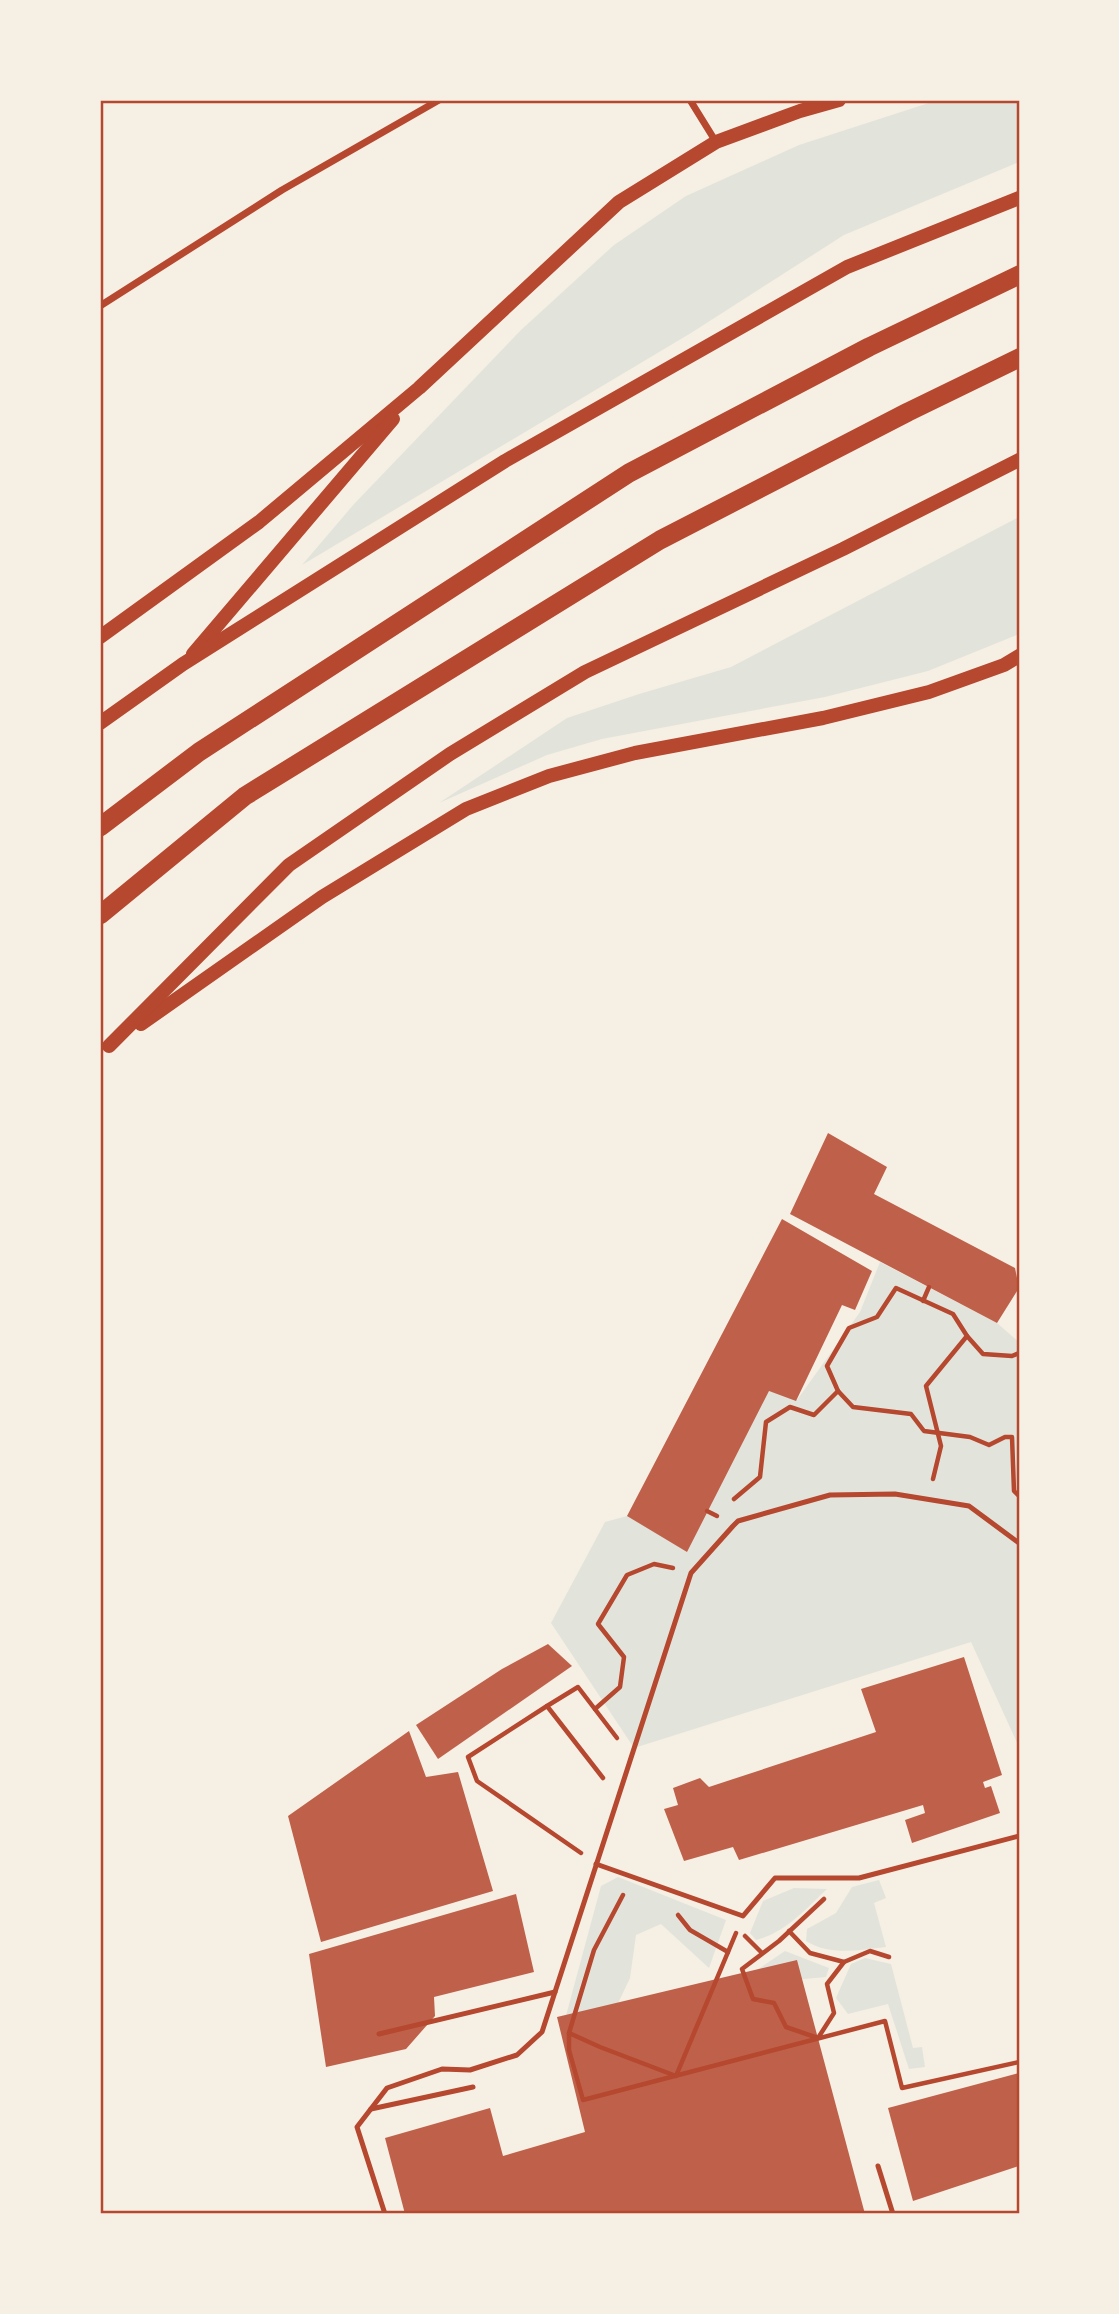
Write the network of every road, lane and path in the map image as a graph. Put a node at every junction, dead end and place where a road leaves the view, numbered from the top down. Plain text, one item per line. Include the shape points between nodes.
1 (439, 100) edge
2 (690, 100) edge
3 (839, 100) edge
4 (716, 142) junction
5 (1019, 198) edge
6 (1019, 275) edge
7 (100, 306) edge
8 (1019, 358) edge
9 (419, 388) junction
10 (1019, 460) edge
11 (100, 637) edge
12 (1019, 656) edge
13 (183, 664) junction
14 (100, 723) edge
15 (100, 827) edge
16 (100, 915) edge
17 (105, 1050) edge
18 (929, 1287) dead end
19 (923, 1301) junction
20 (967, 1336) junction
21 (1019, 1353) edge
22 (838, 1391) junction
23 (937, 1432) junction
24 (1019, 1496) edge
25 (928, 1499) junction
26 (733, 1500) dead end
27 (724, 1507) dead end
28 (715, 1515) dead end
29 (1019, 1544) edge
30 (691, 1573) junction
31 (547, 1706) junction
32 (595, 1709) junction
33 (631, 1757) junction
34 (618, 1798) junction
35 (1019, 1836) edge
36 (596, 1864) junction
37 (848, 1877) junction
38 (624, 1893) dead end
39 (674, 1910) dead end
40 (789, 1931) junction
41 (727, 1952) junction
42 (762, 1953) junction
43 (889, 1957) dead end
44 (844, 1962) junction
45 (555, 1992) junction
46 (569, 2033) junction
47 (379, 2034) dead end
48 (818, 2038) junction
49 (1019, 2062) edge
50 (676, 2076) junction
51 (473, 2087) dead end
52 (371, 2109) junction
53 (878, 2166) dead end
54 (385, 2214) edge
55 (892, 2214) edge

1 - 7 street via 282,190
2 - 4 street
3 - 4 main road
4 - 9 main road via 619,202
5 - 13 main road via 847,267 505,461
6 - 15 highway via 869,347 629,473 199,752
8 - 16 highway via 660,541 245,796
9 - 11 main road via 259,522
9 - 13 main road
10 - 17 main road via 585,672 450,754 289,865
12 - 17 main road via 929,692 823,718 635,753 549,776 466,809 321,897
13 - 14 main road
18 - 19 path
19 - 20 path via 953,1314
19 - 22 path via 896,1288 877,1317 849,1328 827,1366
20 - 21 path via 983,1354
20 - 23 path via 926,1386
22 - 23 path via 853,1408 911,1414 924,1432
22 - 26 path via 814,1415 790,1407 766,1422 760,1477
23 - 24 path via 989,1445 1012,1437 1014,1491
23 - 25 path via 941,1446
25 - 29 lane via 969,1506
25 - 30 lane via 895,1494 830,1495 738,1521
27 - 28 path
30 - 32 path via 654,1564 627,1575 598,1624 624,1657 620,1686
30 - 33 lane
31 - 32 path via 578,1686
31 - 34 path
31 - 36 path via 468,1757 477,1781
32 - 33 path
33 - 34 lane
34 - 36 lane
35 - 37 lane via 859,1878
36 - 37 lane via 743,1916 775,1878
36 - 45 lane
37 - 40 path
38 - 46 path via 594,1950
39 - 41 path via 690,1930
40 - 42 path
40 - 44 path via 810,1953
41 - 42 path via 738,1927
41 - 50 path
42 - 48 path via 743,1969 753,1999 774,2003 786,2028
43 - 44 path via 870,1951
44 - 48 path via 827,1984 834,2012
45 - 47 lane
45 - 52 lane via 542,2032 517,2055 470,2070 442,2069 387,2088
46 - 50 path
46 - 50 path via 583,2100
48 - 49 path via 884,2021 902,2088
48 - 50 path
51 - 52 lane
52 - 54 lane via 358,2127
53 - 55 lane

